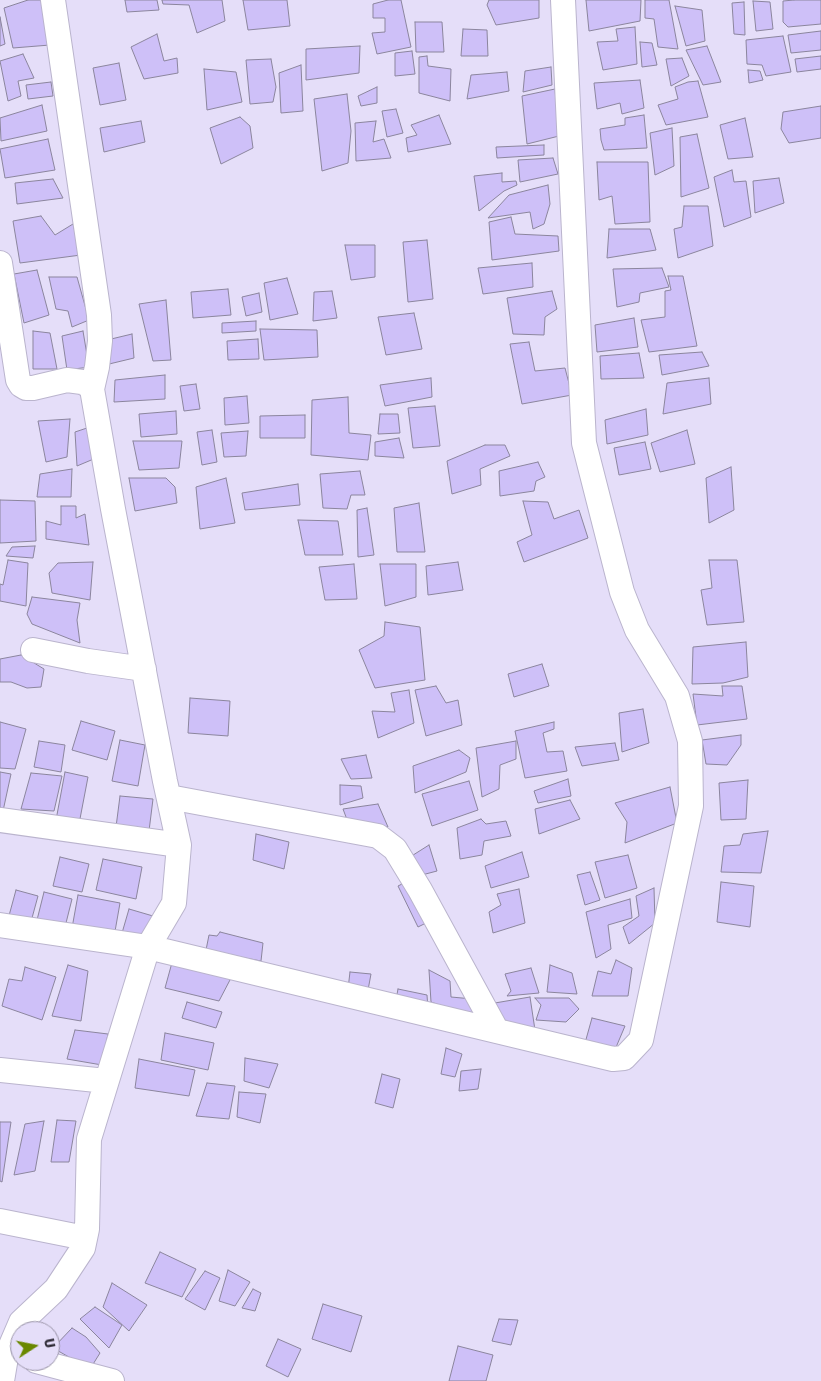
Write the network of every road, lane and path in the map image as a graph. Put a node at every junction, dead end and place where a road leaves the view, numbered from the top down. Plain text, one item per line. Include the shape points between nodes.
1 (53, 0) edge
2 (563, 0) edge
3 (1, 275) edge
4 (92, 389) junction
5 (33, 650) dead end
6 (144, 670) junction
7 (169, 797) junction
8 (0, 820) edge
9 (180, 845) junction
10 (0, 925) edge
11 (148, 947) junction
12 (497, 1031) junction
13 (0, 1070) edge
14 (106, 1081) junction
15 (0, 1221) edge
16 (85, 1238) junction
17 (22, 1321) edge
18 (10, 1348) edge
19 (60, 1367) edge
20 (2, 1381) edge
21 (112, 1381) edge

1 - 4 street via 99,315 100,341
2 - 12 street via 584,443 622,592 637,630 677,696 690,741 691,806 641,1040 635,1048 624,1058 613,1059
3 - 4 street via 21,385 33,388 67,380 82,382
4 - 6 street
5 - 6 street
6 - 7 street
7 - 9 street
7 - 12 street via 378,836 400,857
8 - 9 street
9 - 11 street via 174,903
10 - 11 street
11 - 12 street
11 - 14 street
13 - 14 street
14 - 16 street via 89,1139
15 - 16 street
16 - 17 street via 83,1248 56,1288
18 - 20 street
19 - 21 street

